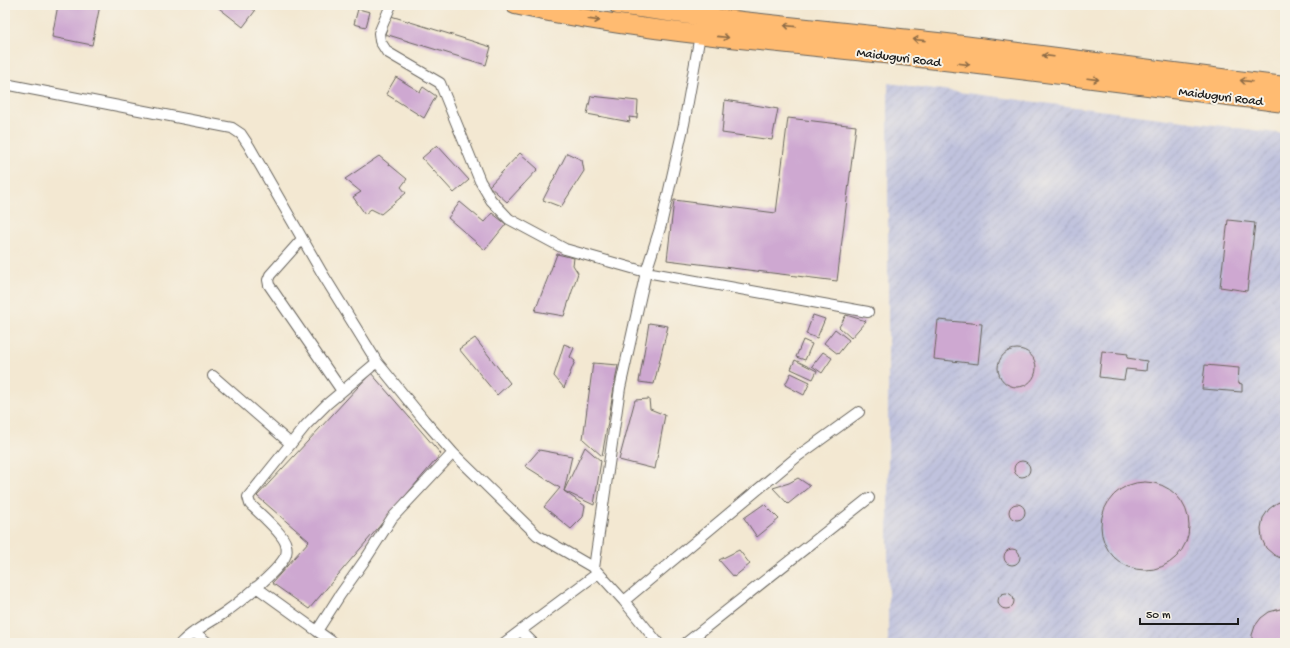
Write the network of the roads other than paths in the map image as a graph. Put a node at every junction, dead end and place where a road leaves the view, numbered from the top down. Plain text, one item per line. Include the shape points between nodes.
1 (391, 5) edge
2 (514, 5) edge
3 (618, 5) edge
4 (706, 11) edge
5 (700, 35) junction
6 (5, 84) edge
7 (1285, 86) edge
8 (1220, 87) junction
9 (1285, 103) edge
10 (302, 239) junction
11 (646, 272) junction
12 (868, 312) dead end
13 (377, 362) junction
14 (213, 376) dead end
15 (342, 391) junction
16 (858, 412) dead end
17 (291, 444) junction
18 (453, 453) junction
19 (869, 498) dead end
20 (596, 570) junction
21 (256, 587) junction
22 (624, 601) junction
23 (317, 631) junction
24 (521, 631) junction
25 (194, 632) junction
26 (181, 643) edge
27 (208, 643) edge
28 (334, 643) edge
29 (504, 643) edge
30 (533, 643) edge
31 (658, 643) edge
32 (686, 643) edge

1 - 11 street via 379,33 380,41 387,52 440,82 480,181 491,200 509,218 565,249
2 -> 5 highway, Maiduguri Road via 557,14
3 - 4 highway, Maiduguri Road
4 - 5 street
8 -> 4 highway, Maiduguri Road via 947,43
5 -> 8 highway, Maiduguri Road
5 - 11 street via 684,124 661,225
6 - 10 street via 232,128 241,134 249,146
7 -> 8 highway, Maiduguri Road
8 - 9 highway, Maiduguri Road
10 - 13 street
10 - 15 street via 270,275 269,286
11 - 12 street
11 - 20 street via 620,388
13 - 15 street
13 - 18 street
14 - 17 street
15 - 17 street
16 - 22 street via 792,461
17 - 21 street via 248,496 250,504 284,538 287,546 286,556
18 - 20 street via 537,536
18 - 23 street via 392,518
19 - 32 street
20 - 22 street
20 - 24 street
21 - 23 street
21 - 25 street via 224,613
22 - 31 street
23 - 28 street
24 - 29 street
24 - 30 street
25 - 26 street
25 - 27 street

